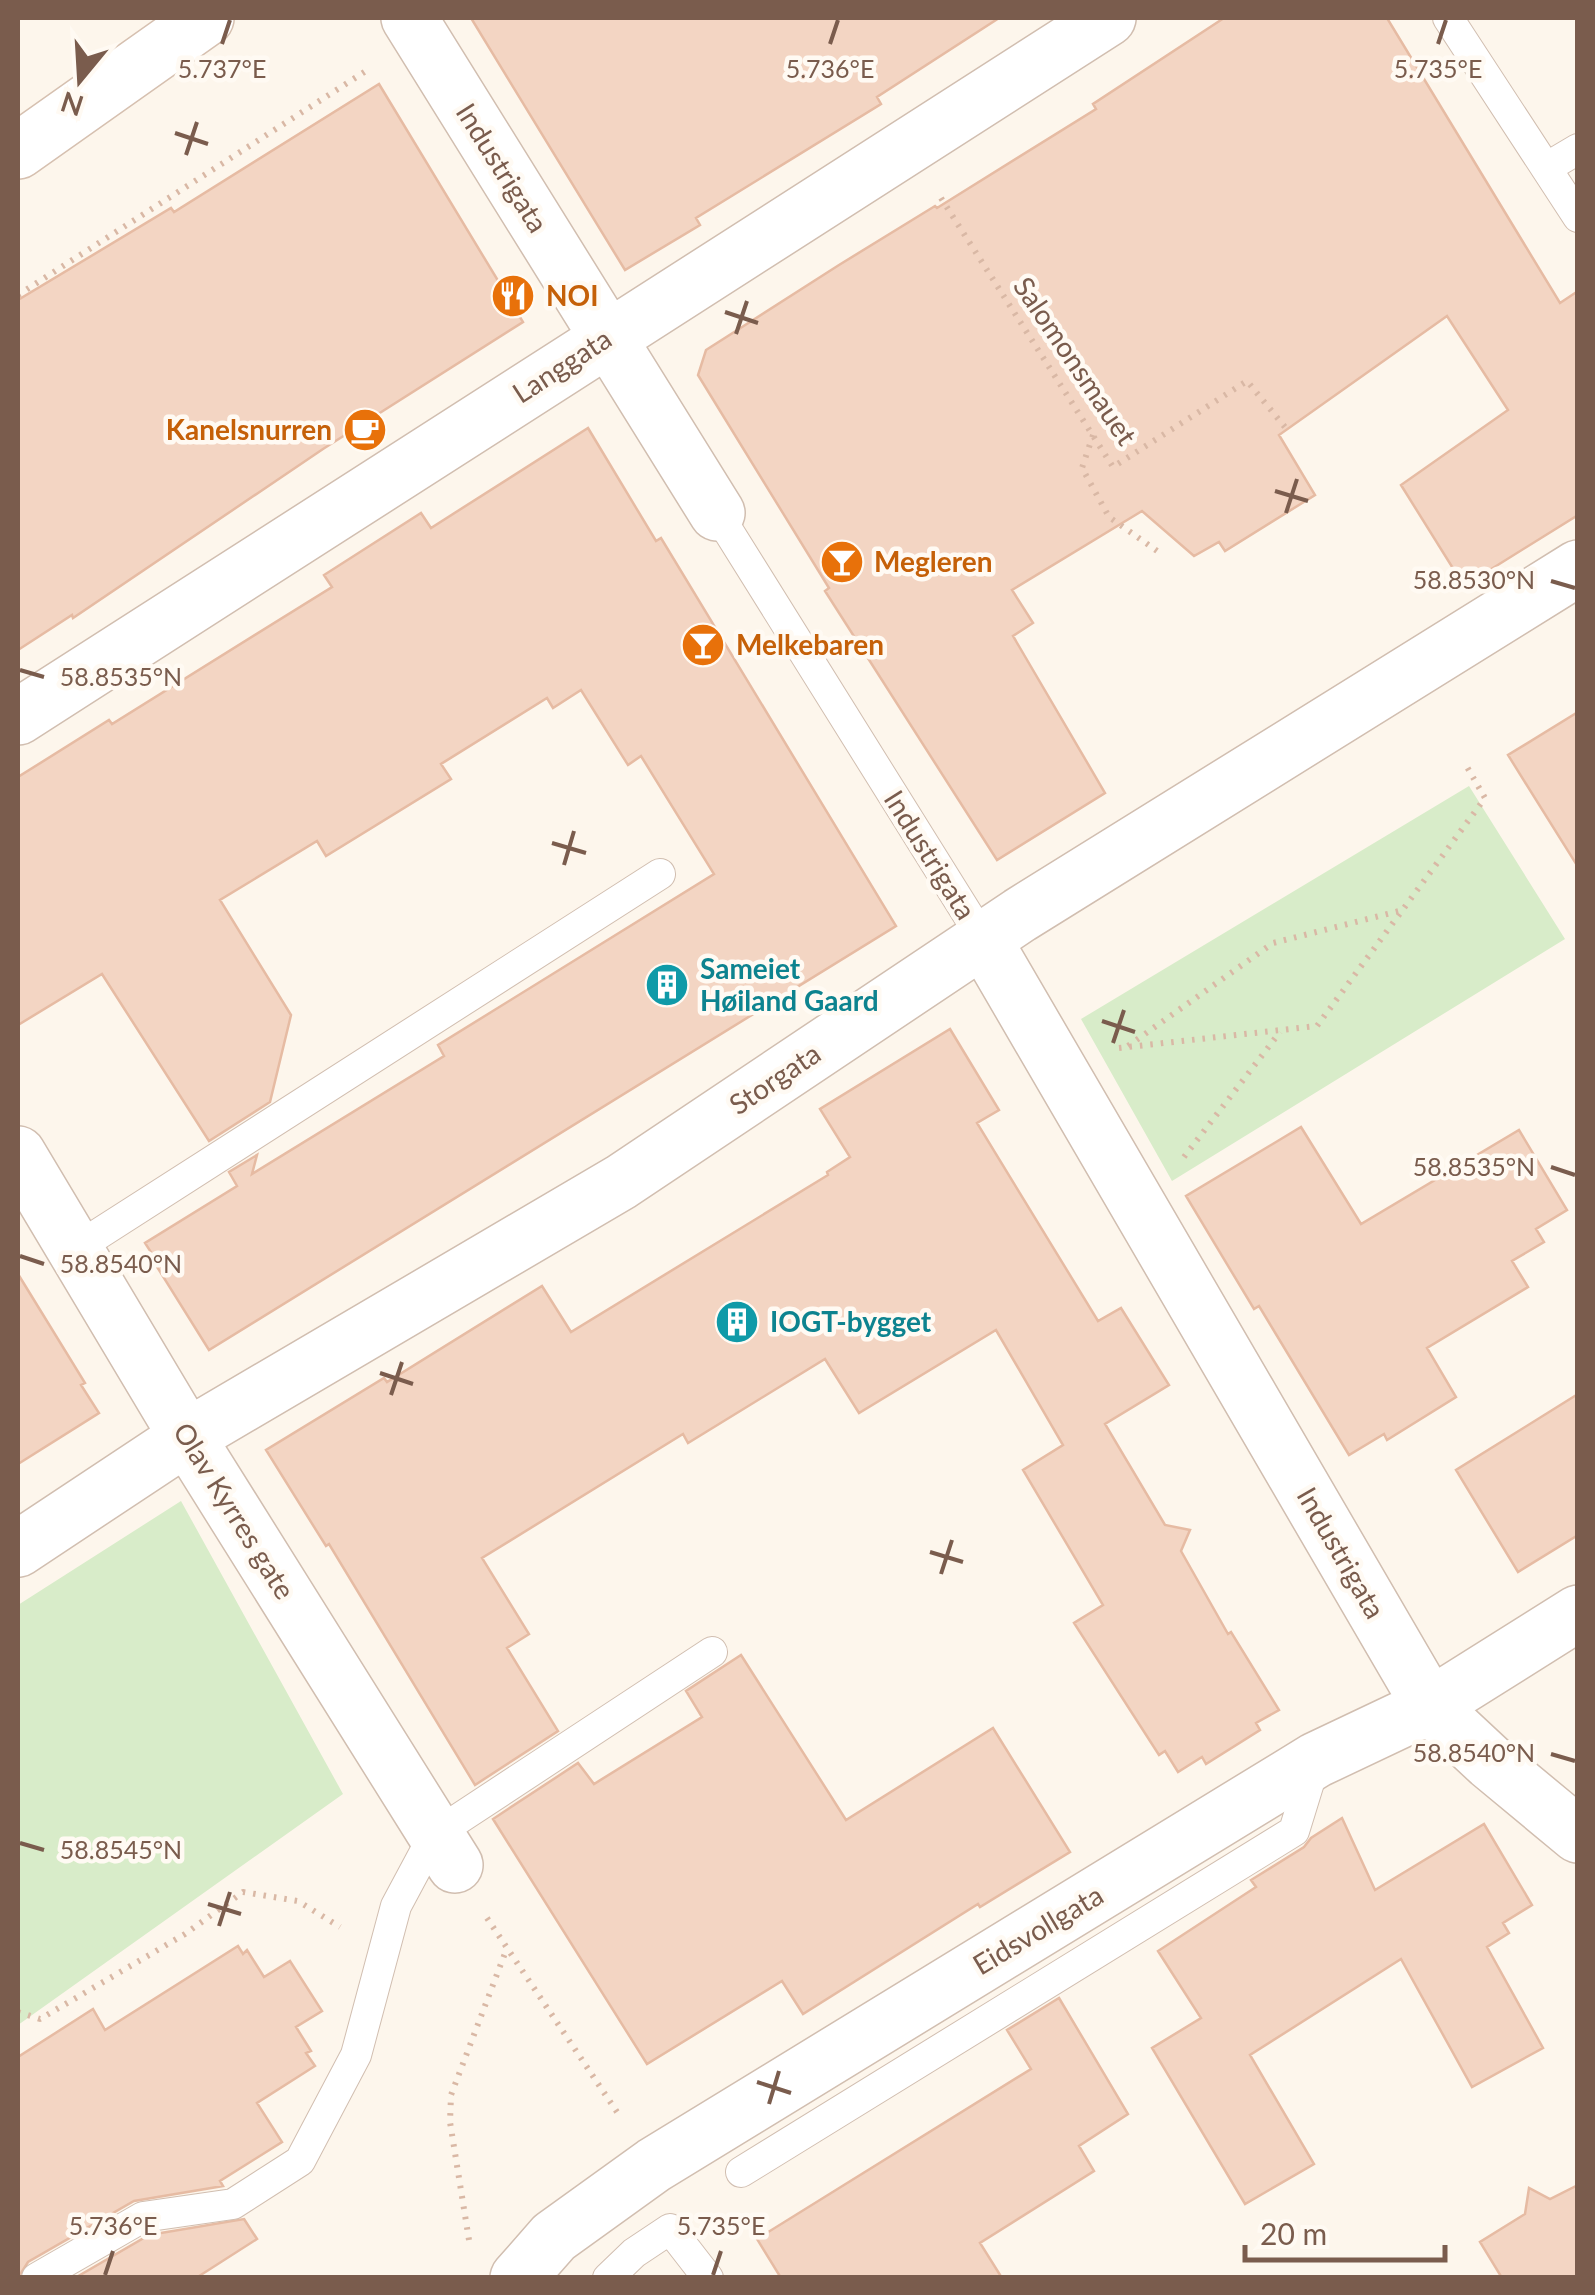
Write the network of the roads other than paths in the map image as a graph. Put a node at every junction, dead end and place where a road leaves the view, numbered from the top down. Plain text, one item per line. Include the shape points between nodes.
1 (206, 18) edge
2 (1108, 18) edge
3 (1448, 18) edge
4 (415, 27) edge
5 (1578, 149) edge
6 (18, 151) edge
7 (1546, 168) junction
8 (1578, 218) edge
9 (607, 337) junction
10 (716, 514) joint
11 (1578, 568) edge
12 (18, 716) edge
13 (660, 874) dead end
14 (983, 939) junction
15 (18, 1154) edge
16 (74, 1249) junction
17 (187, 1437) junction
18 (18, 1549) edge
19 (1578, 1612) edge
20 (712, 1652) dead end
21 (1430, 1706) junction
22 (1316, 1760) junction
23 (1578, 1835) edge
24 (444, 1850) junction
25 (740, 2172) dead end
26 (37, 2278) edge
27 (518, 2278) edge
28 (608, 2278) edge
29 (708, 2278) edge

1 - 6 street
2 - 9 street, Langgata
3 - 7 lane
4 - 9 street, Industrigata
5 - 7 lane
7 - 8 lane
9 - 10 street, Industrigata
9 - 12 street, Langgata
10 - 14 lane, Industrigata
11 - 14 street, Storgata
13 - 16 lane
14 - 17 street, Storgata via 621,1182
14 - 21 street, Industrigata
15 - 16 street, Olav Kyrres gate
16 - 17 street, Olav Kyrres gate
17 - 18 street, Storgata
17 - 24 street, Olav Kyrres gate
19 - 21 street, Eidsvollgata
20 - 24 lane
21 - 22 street, Eidsvollgata
21 - 23 street, Industrigata
22 - 25 lane via 1294,1831
22 - 27 street, Eidsvollgata via 654,2165 554,2237
24 - 26 lane via 396,1906 356,2055 300,2161 233,2204 143,2217
28 - 29 lane via 670,2228

